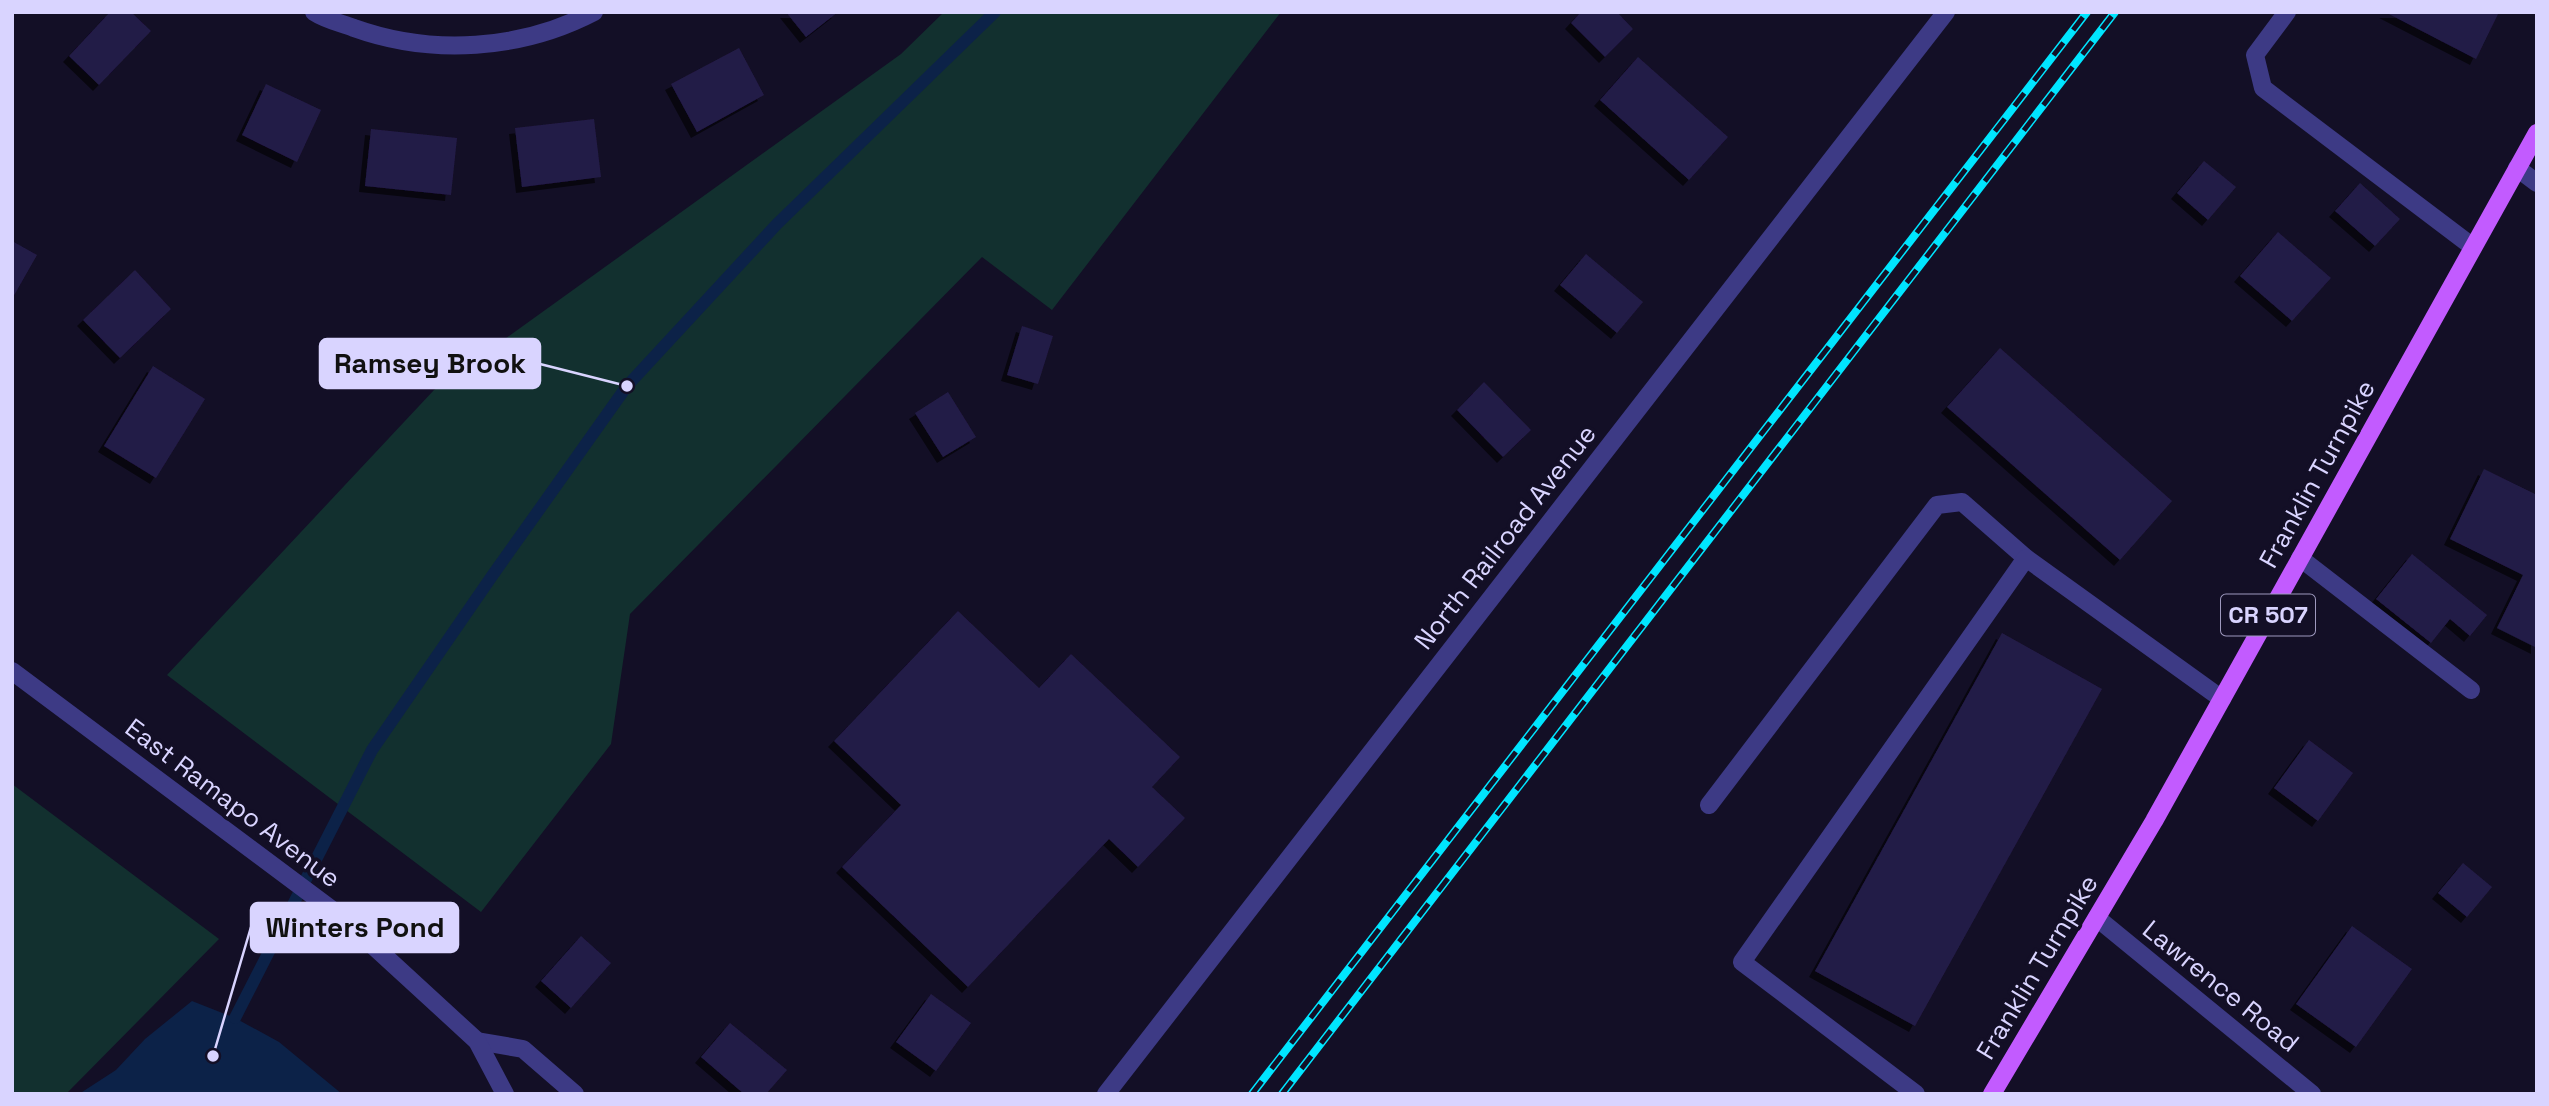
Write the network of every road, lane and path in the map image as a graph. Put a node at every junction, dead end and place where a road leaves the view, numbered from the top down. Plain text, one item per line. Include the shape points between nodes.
1 (314, 12) edge
2 (594, 12) edge
3 (1945, 12) edge
4 (2287, 12) edge
5 (2537, 133) edge
6 (2517, 168) junction
7 (2537, 183) edge
8 (2473, 247) junction
9 (2026, 558) junction
10 (2300, 558) junction
11 (12, 671) edge
12 (2471, 690) dead end
13 (2222, 699) junction
14 (1709, 805) dead end
15 (2097, 918) junction
16 (477, 1041) junction
17 (505, 1094) edge
18 (575, 1094) edge
19 (1106, 1094) edge
20 (1916, 1094) edge
21 (1992, 1094) edge
22 (2312, 1094) edge

1 - 2 street via 373,35 422,44 472,46 526,38
3 - 19 street, North Railroad Avenue
4 - 8 street via 2255,55 2263,88
5 - 6 main road, Franklin Turnpike / CR 507
6 - 7 street
6 - 8 main road, Franklin Turnpike / CR 507
8 - 10 main road, Franklin Turnpike / CR 507
9 - 13 street
9 - 14 street via 1962,502 1937,505
9 - 20 street via 1742,962
10 - 12 street
10 - 13 main road, Franklin Turnpike / CR 507
11 - 16 street, East Ramapo Avenue via 344,918
13 - 15 main road, Franklin Turnpike / CR 507
15 - 21 main road, Franklin Turnpike / CR 507
15 - 22 street, Lawrence Road
16 - 17 street
16 - 18 street via 523,1049

